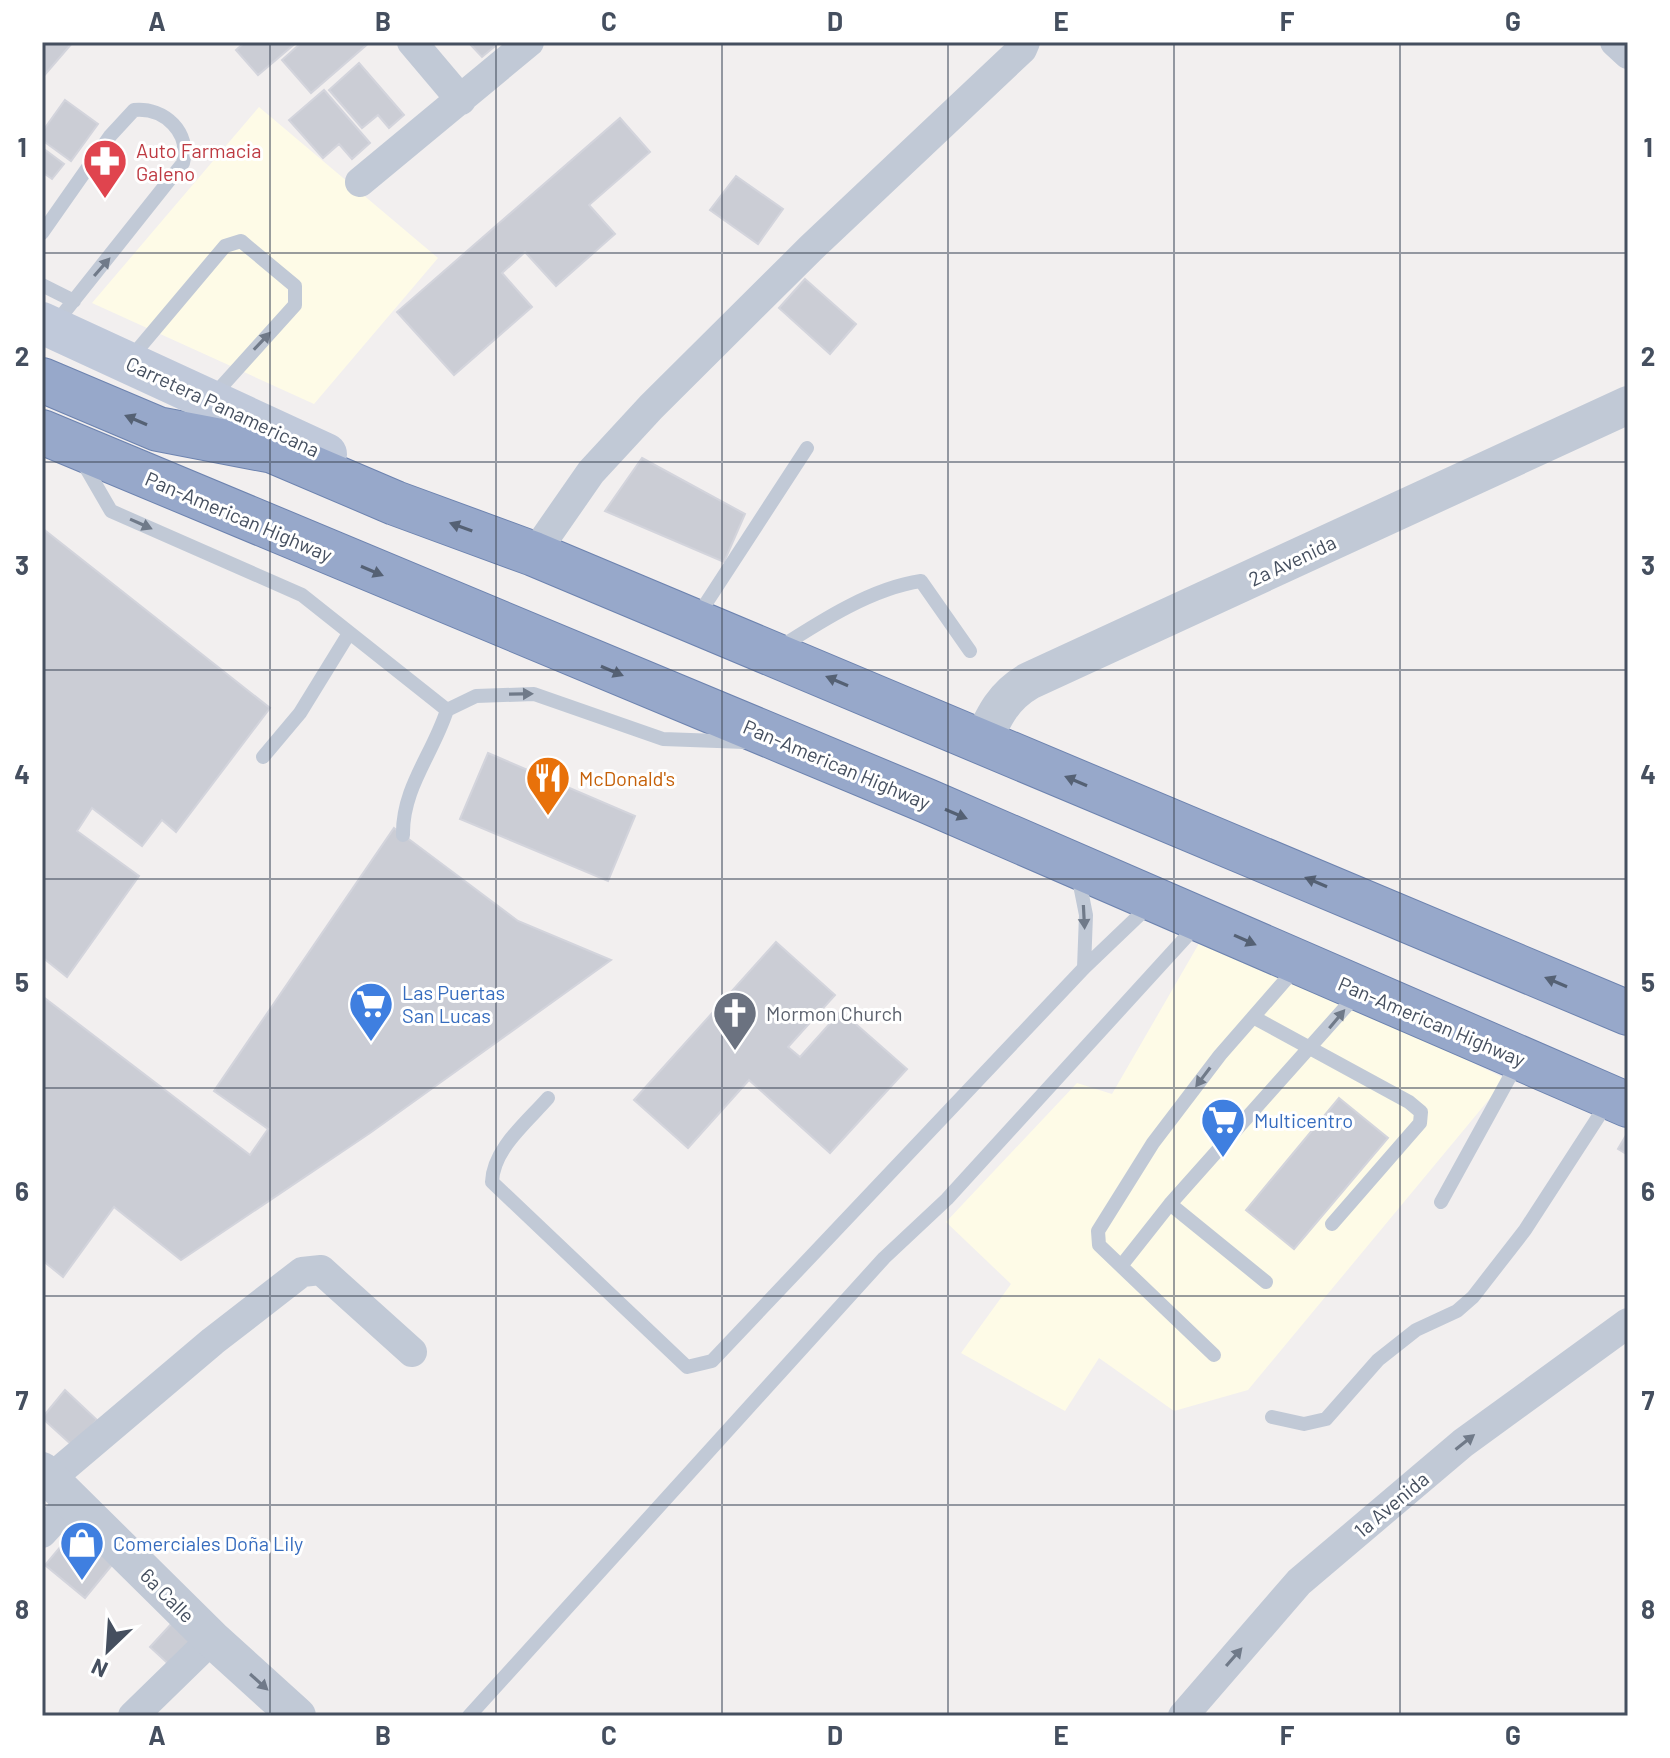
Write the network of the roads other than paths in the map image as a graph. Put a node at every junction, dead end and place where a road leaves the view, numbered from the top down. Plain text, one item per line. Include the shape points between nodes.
1 (412, 42) edge
2 (529, 42) edge
3 (1025, 42) edge
4 (1615, 42) edge
5 (1628, 54) edge
6 (461, 100) junction
7 (360, 182) dead end
8 (42, 233) edge
9 (42, 285) edge
10 (53, 325) edge
11 (128, 362) junction
12 (42, 380) edge
13 (210, 400) junction
14 (1628, 405) edge
15 (53, 439) edge
16 (807, 448) dead end
17 (273, 451) junction
18 (395, 503) junction
19 (534, 554) junction
20 (694, 621) junction
21 (348, 635) junction
22 (970, 651) dead end
23 (771, 653) junction
24 (447, 710) junction
25 (982, 742) junction
26 (786, 743) junction
27 (263, 757) dead end
28 (403, 835) dead end
29 (1077, 866) junction
30 (1155, 900) junction
31 (1201, 921) junction
32 (1299, 965) junction
33 (1084, 968) junction
34 (1361, 990) junction
35 (1628, 1013) edge
36 (1255, 1018) junction
37 (1313, 1048) junction
38 (1520, 1059) junction
39 (548, 1098) dead end
40 (1619, 1102) edge
41 (1441, 1202) dead end
42 (1170, 1204) junction
43 (1332, 1224) dead end
44 (1121, 1266) junction
45 (1266, 1282) dead end
46 (1628, 1323) edge
47 (412, 1352) dead end
48 (1214, 1355) dead end
49 (1272, 1417) dead end
50 (55, 1483) edge
51 (42, 1533) edge
52 (212, 1639) junction
53 (133, 1716) edge
54 (297, 1716) edge
55 (469, 1716) edge
56 (1183, 1716) edge

1 - 6 street
2 - 6 street
3 - 19 street via 651,407 591,472
4 - 5 street
6 - 7 street
10 -> 8 lane via 183,163 183,134 147,109 134,110
9 - 10 lane
10 - 11 main road, Carretera Panamericana
10 - 17 highway via 146,391
11 - 13 main road, Carretera Panamericana
13 -> 11 lane via 295,305 295,286 241,241 225,246
17 -> 12 highway via 158,429
13 - 18 main road, Carretera Panamericana via 319,449
14 - 25 street, 2a Avenida via 1029,681 1000,705
15 -> 21 lane via 111,511 302,595
15 -> 26 highway, Pan-American Highway
16 - 20 lane
17 - 18 highway
19 -> 18 highway
19 - 20 highway
20 - 23 highway
21 - 24 lane
21 - 27 lane via 300,713
22 - 23 lane via 921,581 886,591 815,625
25 -> 23 highway
24 -> 26 lane via 476,696 534,694 663,739
24 - 28 lane via 435,745 410,787
35 -> 25 highway
26 -> 29 highway, Pan-American Highway
29 - 30 highway, Pan-American Highway
29 -> 33 lane via 1086,915
30 - 31 highway, Pan-American Highway
30 - 33 lane
31 -> 32 highway, Pan-American Highway
31 - 55 lane via 947,1199 884,1258
32 - 34 highway, Pan-American Highway
32 - 36 lane
33 - 39 lane via 712,1361 687,1367 492,1182 492,1167 502,1151
37 -> 34 lane
34 - 38 highway, Pan-American Highway
36 - 37 lane
36 -> 44 lane via 1153,1143 1098,1231 1099,1245
37 - 42 lane
37 - 43 lane via 1421,1112 1420,1123
38 - 40 highway, Pan-American Highway
38 - 41 lane
40 - 49 lane via 1473,1297 1444,1319 1416,1330 1378,1360 1326,1419 1304,1424
42 - 44 lane
42 - 45 lane
44 - 48 lane
56 -> 46 street, 1a Avenida via 1299,1582 1463,1443
47 - 50 street via 321,1270 302,1272 213,1341
50 - 51 street
50 - 52 street, 6a Calle
52 - 53 street
52 -> 54 street, 6a Calle

